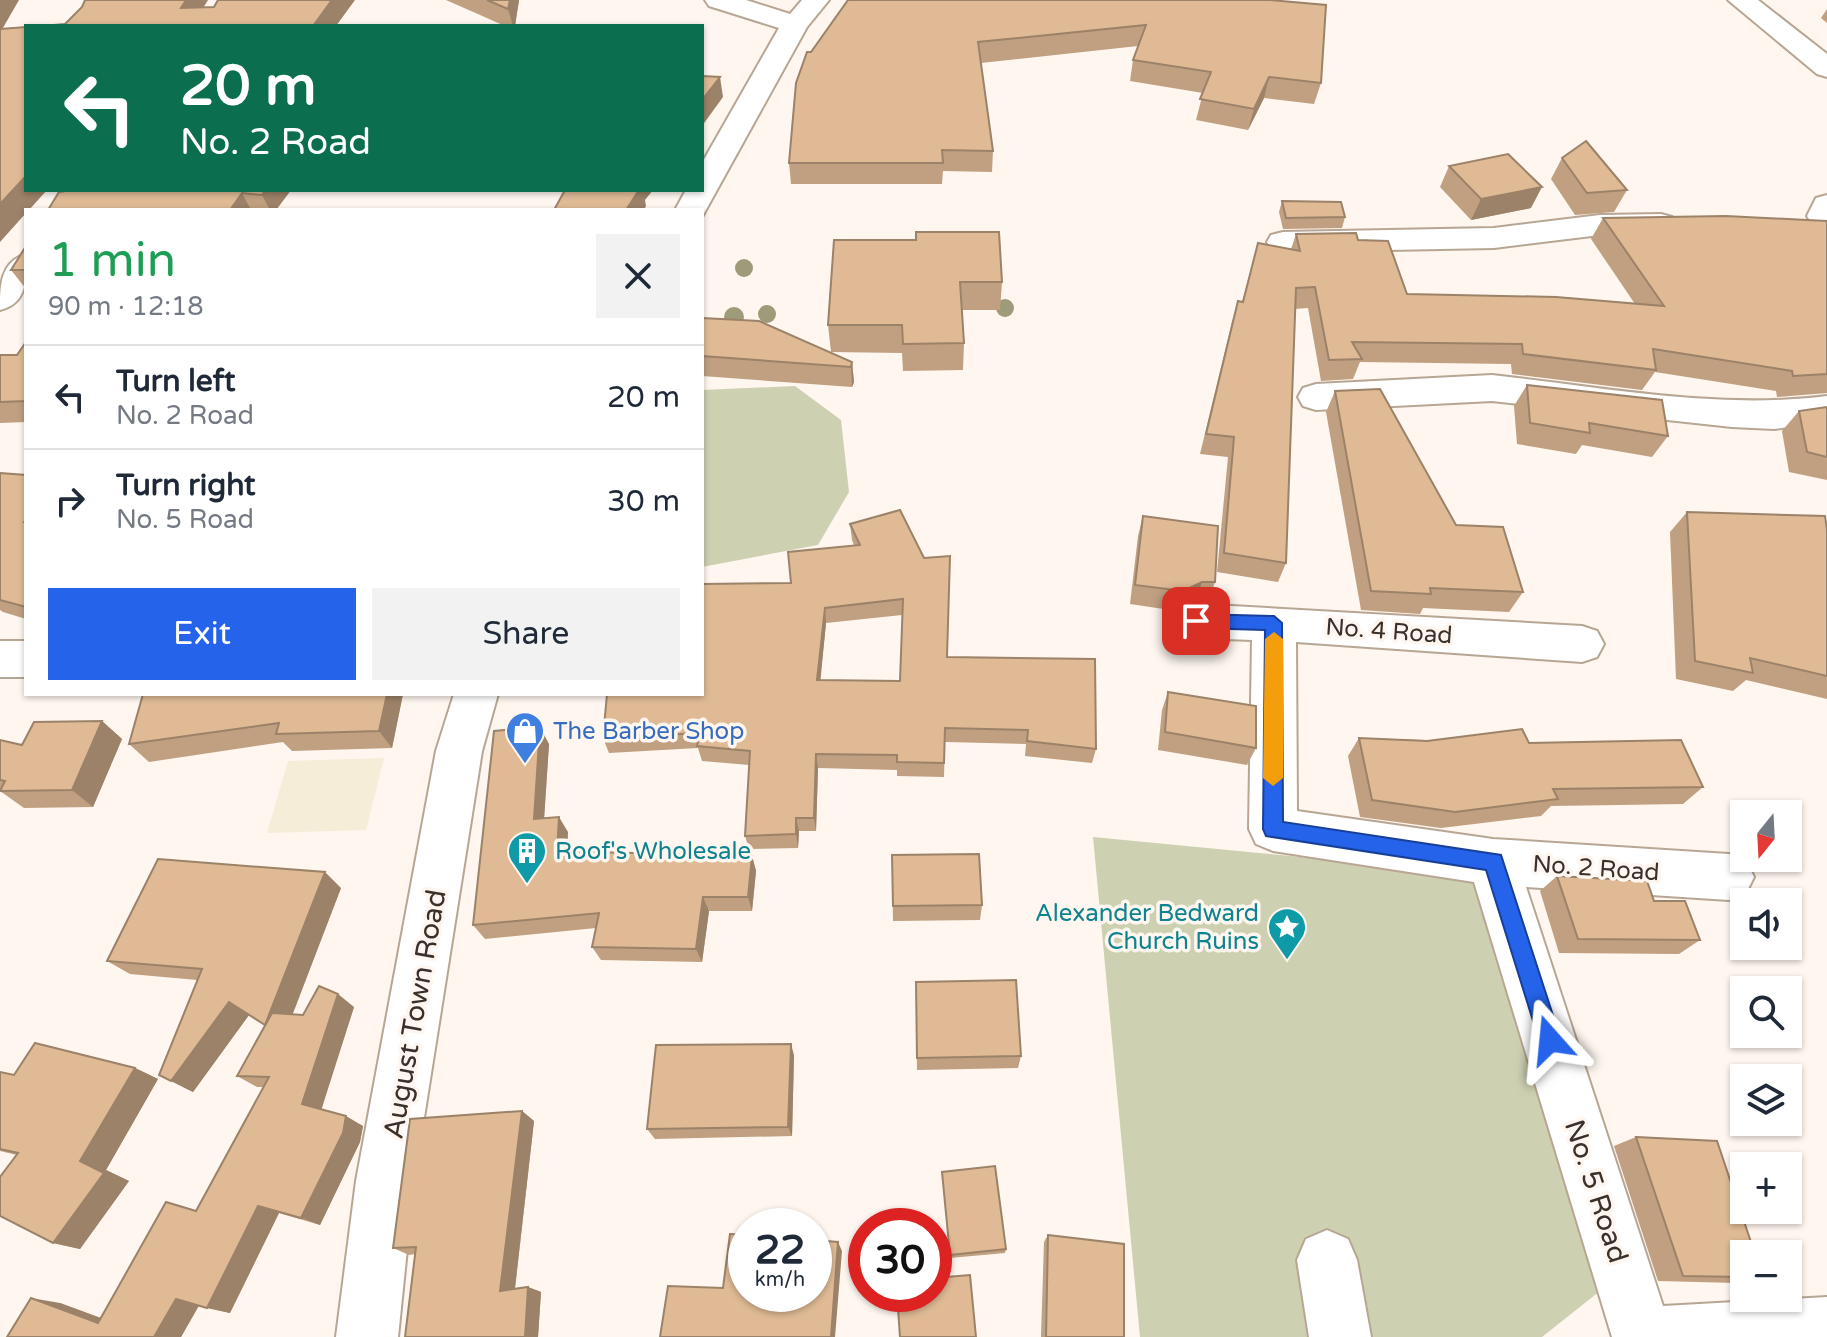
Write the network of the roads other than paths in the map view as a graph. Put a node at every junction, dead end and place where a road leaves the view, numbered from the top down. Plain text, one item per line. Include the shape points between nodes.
1 (718, 0) edge
2 (816, 0) edge
3 (1741, 0) edge
4 (795, 24) junction
5 (1827, 68) edge
6 (704, 187) edge
7 (1827, 205) edge
8 (1696, 224) edge
9 (1817, 227) edge
10 (1283, 242) dead end
11 (24, 268) edge
12 (0, 299) edge
13 (1316, 397) dead end
14 (1827, 409) edge
15 (1196, 621) dead end
16 (1274, 623) junction
17 (1582, 644) dead end
18 (0, 659) edge
19 (24, 659) edge
20 (475, 696) edge
21 (1493, 862) junction
22 (1729, 877) dead end
23 (1327, 1260) dead end
24 (1827, 1328) edge
25 (367, 1337) edge
26 (1340, 1337) edge
27 (1643, 1337) edge
28 (1659, 1337) edge

1 - 4 street
2 - 4 street
3 - 5 street
4 - 6 street
7 - 9 street
8 - 10 street via 1600,225 1494,238
11 - 12 street
13 - 14 street via 1507,389 1732,414 1774,416
15 - 16 street, No. 4 Road
16 - 17 street, No. 4 Road
16 - 21 street, No. 2 Road via 1273,829
18 - 19 street
20 - 25 street, August Town Road via 459,751 388,1165
21 - 22 street, No. 2 Road
21 - 27 street, No. 5 Road
23 - 26 street
24 - 28 street

